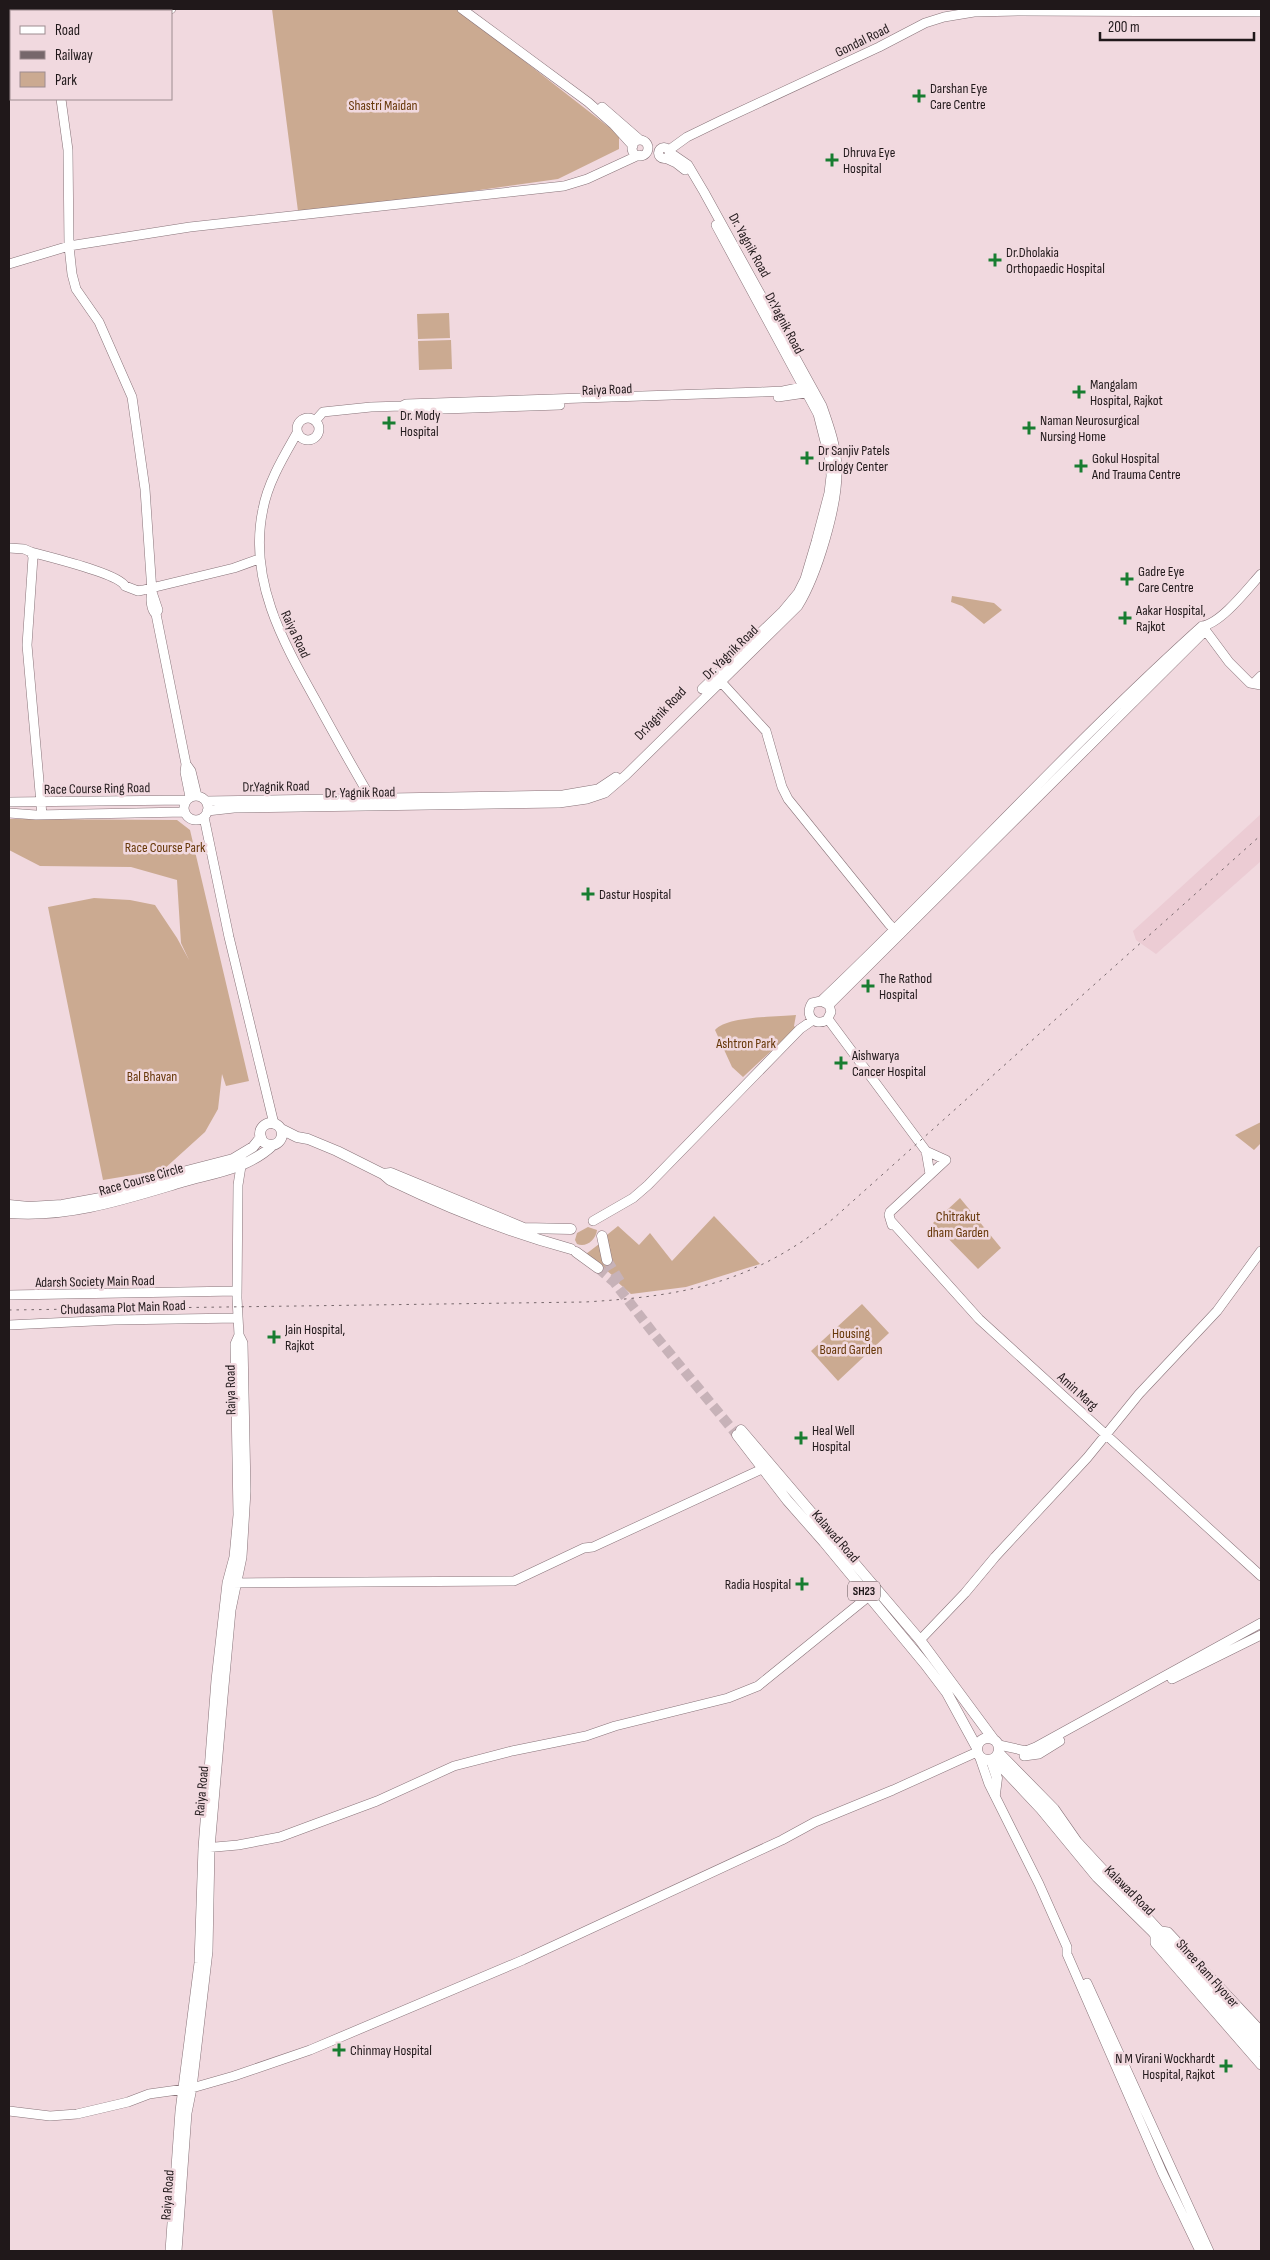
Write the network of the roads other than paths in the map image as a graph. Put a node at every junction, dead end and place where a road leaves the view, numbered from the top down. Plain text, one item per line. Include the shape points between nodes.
1 (462, 9) edge
2 (472, 9) edge
3 (952, 9) edge
4 (1261, 12) edge
5 (61, 100) edge
6 (640, 148) junction
7 (664, 152) junction
8 (69, 246) junction
9 (9, 264) edge
10 (809, 389) junction
11 (316, 423) junction
12 (297, 433) junction
13 (306, 440) junction
14 (291, 448) junction
15 (9, 548) edge
16 (31, 552) junction
17 (259, 559) junction
18 (1261, 574) edge
19 (149, 590) junction
20 (1205, 627) junction
21 (1261, 676) edge
22 (719, 677) junction
23 (1255, 684) edge
24 (191, 798) junction
25 (206, 801) junction
26 (9, 802) edge
27 (372, 802) junction
28 (40, 803) junction
29 (184, 812) junction
30 (9, 813) edge
31 (206, 814) junction
32 (42, 815) junction
33 (897, 932) junction
34 (825, 1003) junction
35 (811, 1018) junction
36 (827, 1020) junction
37 (278, 1126) junction
38 (297, 1137) junction
39 (261, 1138) junction
40 (275, 1144) junction
41 (926, 1151) junction
42 (245, 1153) junction
43 (240, 1166) junction
44 (383, 1174) junction
45 (930, 1174) junction
46 (9, 1205) edge
47 (9, 1213) edge
48 (593, 1221) dead end
49 (571, 1229) dead end
50 (602, 1236) dead end
51 (1261, 1251) edge
52 (607, 1260) tunnel mouth
53 (598, 1268) tunnel mouth
54 (237, 1291) junction
55 (9, 1295) edge
56 (238, 1318) junction
57 (9, 1325) edge
58 (1105, 1434) junction
59 (762, 1469) junction
60 (1261, 1576) edge
61 (231, 1583) junction
62 (869, 1596) junction
63 (1261, 1623) edge
64 (1261, 1635) edge
65 (920, 1640) junction
66 (982, 1722) junction
67 (968, 1733) junction
68 (990, 1752) junction
69 (995, 1794) joint
70 (207, 1848) junction
71 (1161, 1937) junction
72 (1067, 1946) junction
73 (1261, 2031) edge
74 (1261, 2041) edge
75 (1261, 2052) edge
76 (1261, 2065) edge
77 (188, 2089) junction
78 (9, 2111) edge
79 (170, 2251) edge
80 (177, 2251) edge
81 (1200, 2251) edge
82 (1209, 2251) edge

1 - 6 street via 588,102
2 - 6 street via 581,90
3 - 7 street, Gondal Road via 926,17 682,134
4 - 7 street, Gondal Road via 1020,11 974,12 944,17 925,23 722,120
5 - 8 street via 68,150
6 - 7 street
6 - 8 street via 617,166 587,179 556,187 190,227
7 - 10 street, Dr. Yagnik Road via 688,165
8 - 9 street
8 - 19 street via 76,289 99,322 132,397 145,489
10 - 11 street, Raiya Road via 761,398 414,410 406,410 402,406 358,408 321,412
10 - 22 street, Dr. Yagnik Road via 822,406 828,423 837,469 836,492 814,576 793,611
11 - 12 street via 309,418 302,420 297,426
11 - 13 street via 318,431 315,437
12 - 13 street
12 - 14 street, Raiya Road
13 - 14 street via 297,448
14 - 17 street, Raiya Road via 263,506
15 - 16 street
16 - 19 street via 108,574
16 - 28 street via 28,673
17 - 19 street
17 - 27 street, Raiya Road via 270,610 286,647
18 - 20 street via 1228,609
19 - 24 street
20 - 23 street via 1229,662
20 - 33 street
21 - 23 street
22 - 27 street, Dr. Yagnik Road via 626,775 595,797 559,803
22 - 33 street via 766,730 788,799
24 - 25 street
24 - 28 street, Race Course Ring Road
24 - 29 street via 184,806
25 - 27 street, Dr.Yagnik Road
25 - 31 street
26 - 28 street, Race Course Ring Road
27 - 31 street, Dr. Yagnik Road via 234,808
28 - 32 street
29 - 31 street via 198,820
29 - 32 street, Race Course Ring Road
30 - 32 street, Race Course Ring Road
31 - 37 street via 229,937
33 - 34 street
34 - 35 street via 811,1005
34 - 36 street via 831,1012
35 - 36 street via 819,1023
35 - 48 street via 633,1198
36 - 41 street
37 - 38 main road
37 - 39 main road via 267,1124
37 - 40 main road via 281,1138
38 - 40 main road, Race Course Circle
38 - 44 main road via 308,1138
39 - 40 main road via 267,1144
39 - 42 main road, Race Course Circle
40 - 43 main road, Race Course Circle
41 - 45 street
41 - 45 street via 946,1160
42 - 43 street, Raiya Road
42 - 46 main road, Race Course Circle via 106,1197 62,1205
43 - 47 main road, Race Course Circle via 98,1206 28,1215
43 - 54 street, Raiya Road
44 - 49 main road via 391,1173 524,1228
44 - 53 main road via 415,1192 521,1235 573,1250
45 - 58 street, Amin Marg via 890,1218 891,1224 979,1319
50 - 52 main road
51 - 58 street via 1216,1311
54 - 55 street, Adarsh Society Main Road
54 - 56 street, Raiya Road
56 - 57 street, Chudasama Plot Main Road
56 - 61 street, Raiya Road via 243,1343 246,1491 242,1557
58 - 60 street, Amin Marg
58 - 65 street via 965,1594
59 - 61 street via 514,1581
59 - 62 main road, Kalawad Road / SH23
59 - 65 main road, Kalawad Road / SH23 via 740,1435 790,1488
61 - 70 street, Raiya Road via 216,1680
62 - 67 main road, Kalawad Road / SH23 via 947,1693
62 - 70 street via 758,1686 736,1695 586,1736 512,1750 454,1766 377,1801 280,1837
63 - 68 street via 1036,1747 1026,1751
64 - 68 street via 1172,1679 1039,1754 1025,1756
65 - 66 main road, Kalawad Road / SH23
66 - 67 main road
66 - 68 main road, Kalawad Road / SH23
67 - 68 main road, Kalawad Road / SH23
68 - 69 main road via 997,1778
68 - 71 main road, Kalawad Road / SH23 via 1054,1809 1077,1842
68 - 77 street via 815,1822 523,1960 310,2050
69 - 72 street
70 - 77 street, Raiya Road via 208,1951
71 - 73 street, Kalawad Road / SH23 via 1168,1932
71 - 74 main road, Shree Ram Flyover
71 - 75 main road, Shree Ram Flyover
71 - 76 street, Kalawad Road / SH23 via 1155,1943
72 - 81 street via 1067,1954 1146,2138
72 - 82 street via 1077,1961
77 - 78 street via 148,2094 77,2114 50,2116
77 - 79 street, Raiya Road via 177,2148
77 - 80 street, Raiya Road

